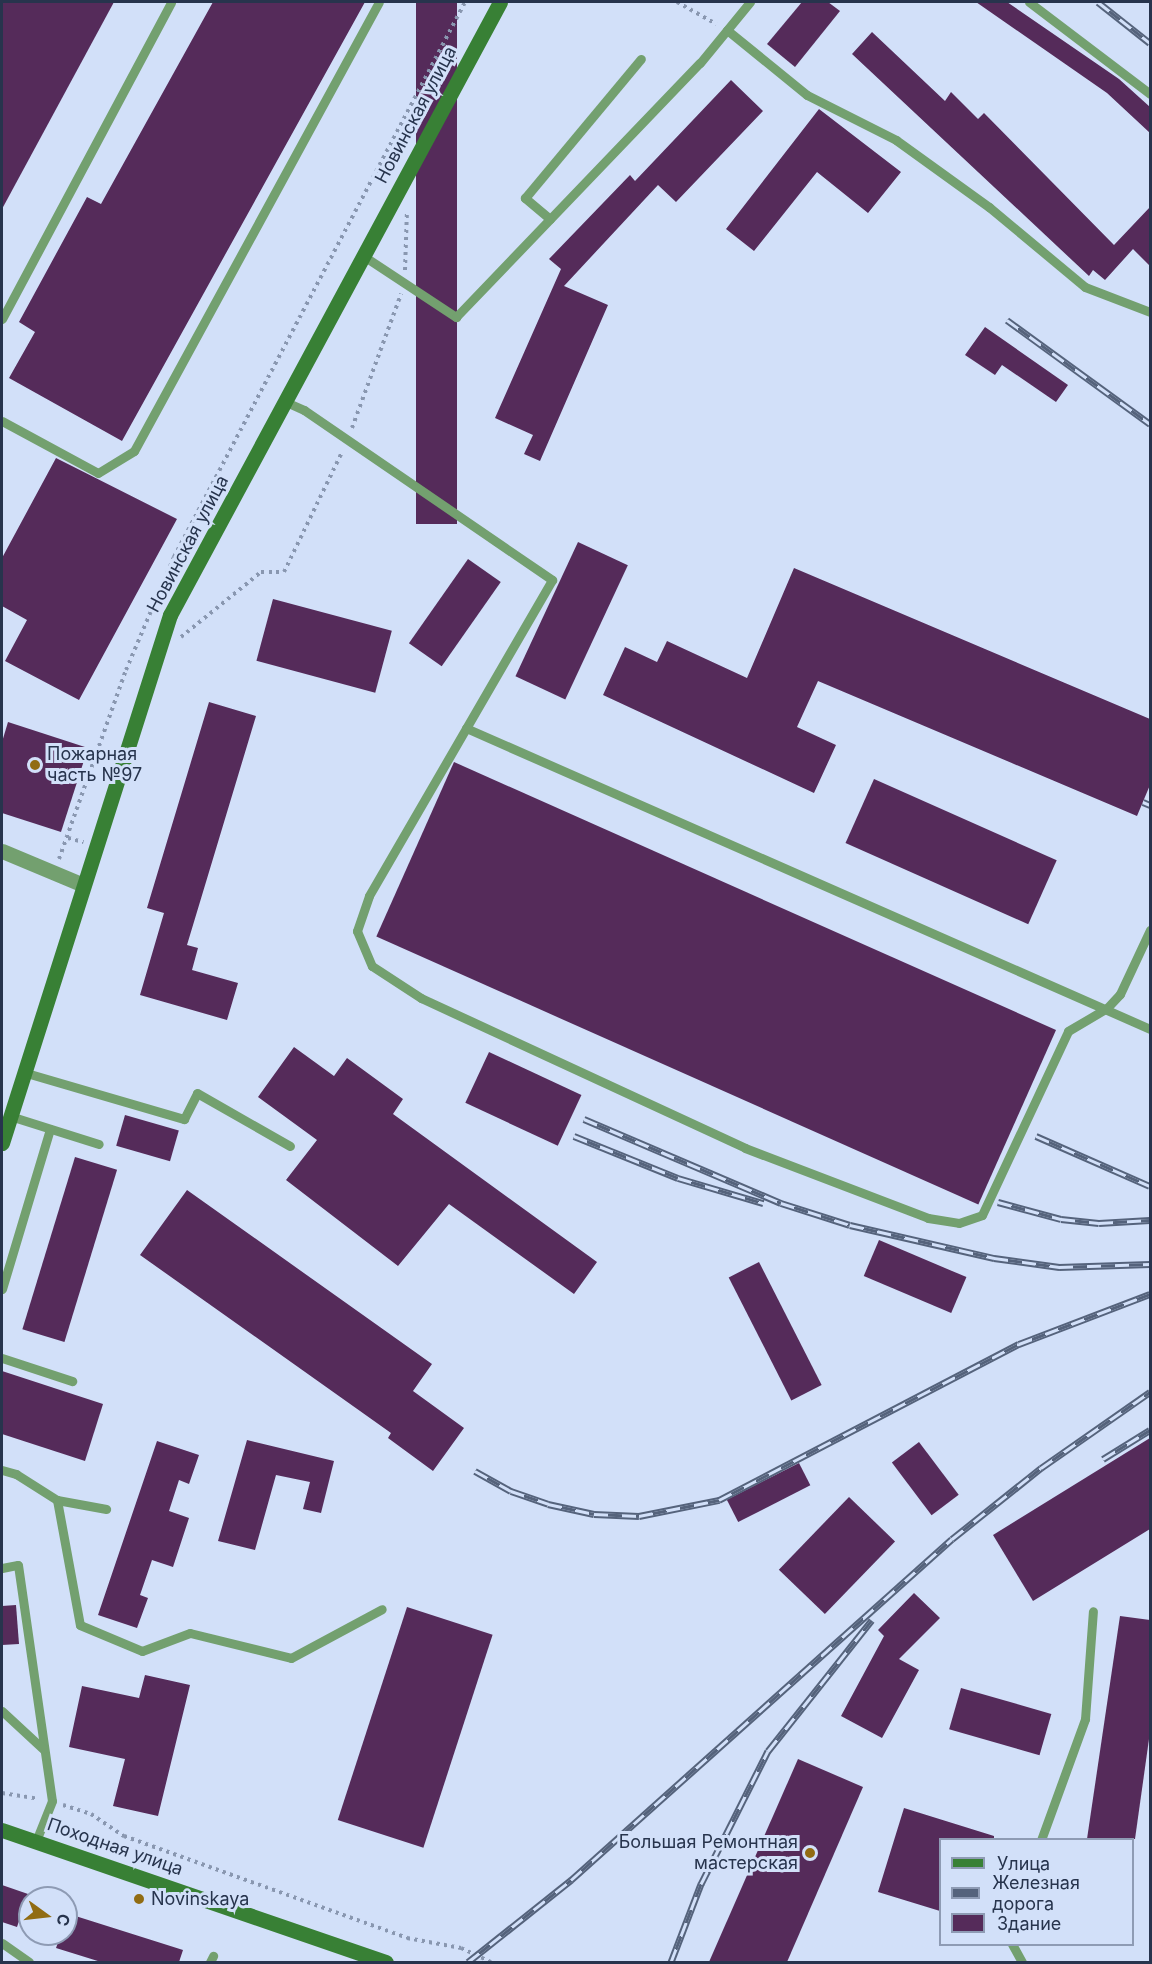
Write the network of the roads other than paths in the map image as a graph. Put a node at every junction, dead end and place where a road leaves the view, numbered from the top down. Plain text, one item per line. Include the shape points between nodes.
1 (171, 2) edge
2 (379, 2) edge
3 (500, 2) edge
4 (750, 2) edge
5 (1029, 2) edge
6 (727, 30) junction
7 (641, 59) dead end
8 (1150, 94) edge
9 (550, 219) junction
10 (362, 255) junction
11 (1150, 312) edge
12 (2, 319) edge
13 (286, 402) junction
14 (2, 422) edge
15 (466, 728) junction
16 (2, 851) edge
17 (81, 884) junction
18 (1150, 930) edge
19 (1107, 1008) junction
20 (1150, 1029) edge
21 (23, 1072) junction
22 (10, 1116) junction
23 (50, 1129) junction
24 (2, 1143) edge
25 (99, 1144) dead end
26 (290, 1146) dead end
27 (2, 1289) edge
28 (2, 1358) edge
29 (72, 1381) dead end
30 (2, 1470) edge
31 (57, 1500) junction
32 (106, 1509) dead end
33 (2, 1568) edge
34 (382, 1610) dead end
35 (1093, 1611) dead end
36 (2, 1711) edge
37 (43, 1749) junction
38 (2, 1830) edge
39 (1041, 1838) edge
40 (36, 1841) junction
41 (2, 1943) edge
42 (1013, 1946) edge
43 (29, 1962) edge
44 (386, 1962) edge
45 (1022, 1962) edge

1 - 12 lane
2 - 14 lane via 134,451 98,473
3 - 10 main road, Новинская улица
4 - 6 lane
5 - 8 lane
6 - 9 lane
6 - 11 lane via 807,94 896,140 924,160 989,207 1085,288
7 - 9 lane via 525,198
9 - 10 lane via 456,317
10 - 13 main road, Новинская улица
13 - 15 lane via 552,580
13 - 17 main road, Новинская улица via 170,615
15 - 19 lane
15 - 19 lane via 369,896 357,931 372,966 420,998 745,1148 928,1218 959,1223 982,1215 1068,1031
16 - 17 street
17 - 21 main road, Новинская улица
18 - 19 lane via 1120,994
19 - 20 lane
21 - 22 main road, Новинская улица
21 - 26 lane via 184,1119 196,1093
22 - 23 lane
22 - 24 main road, Новинская улица
23 - 25 lane
23 - 27 lane
28 - 29 lane
30 - 31 lane via 16,1474
31 - 32 lane
31 - 34 lane via 80,1625 142,1651 190,1633 291,1658
33 - 37 lane via 18,1565
35 - 39 lane via 1085,1719
36 - 37 lane
37 - 40 lane via 52,1801
38 - 40 main road, Походная улица
40 - 44 main road, Походная улица
41 - 43 lane
42 - 45 lane

